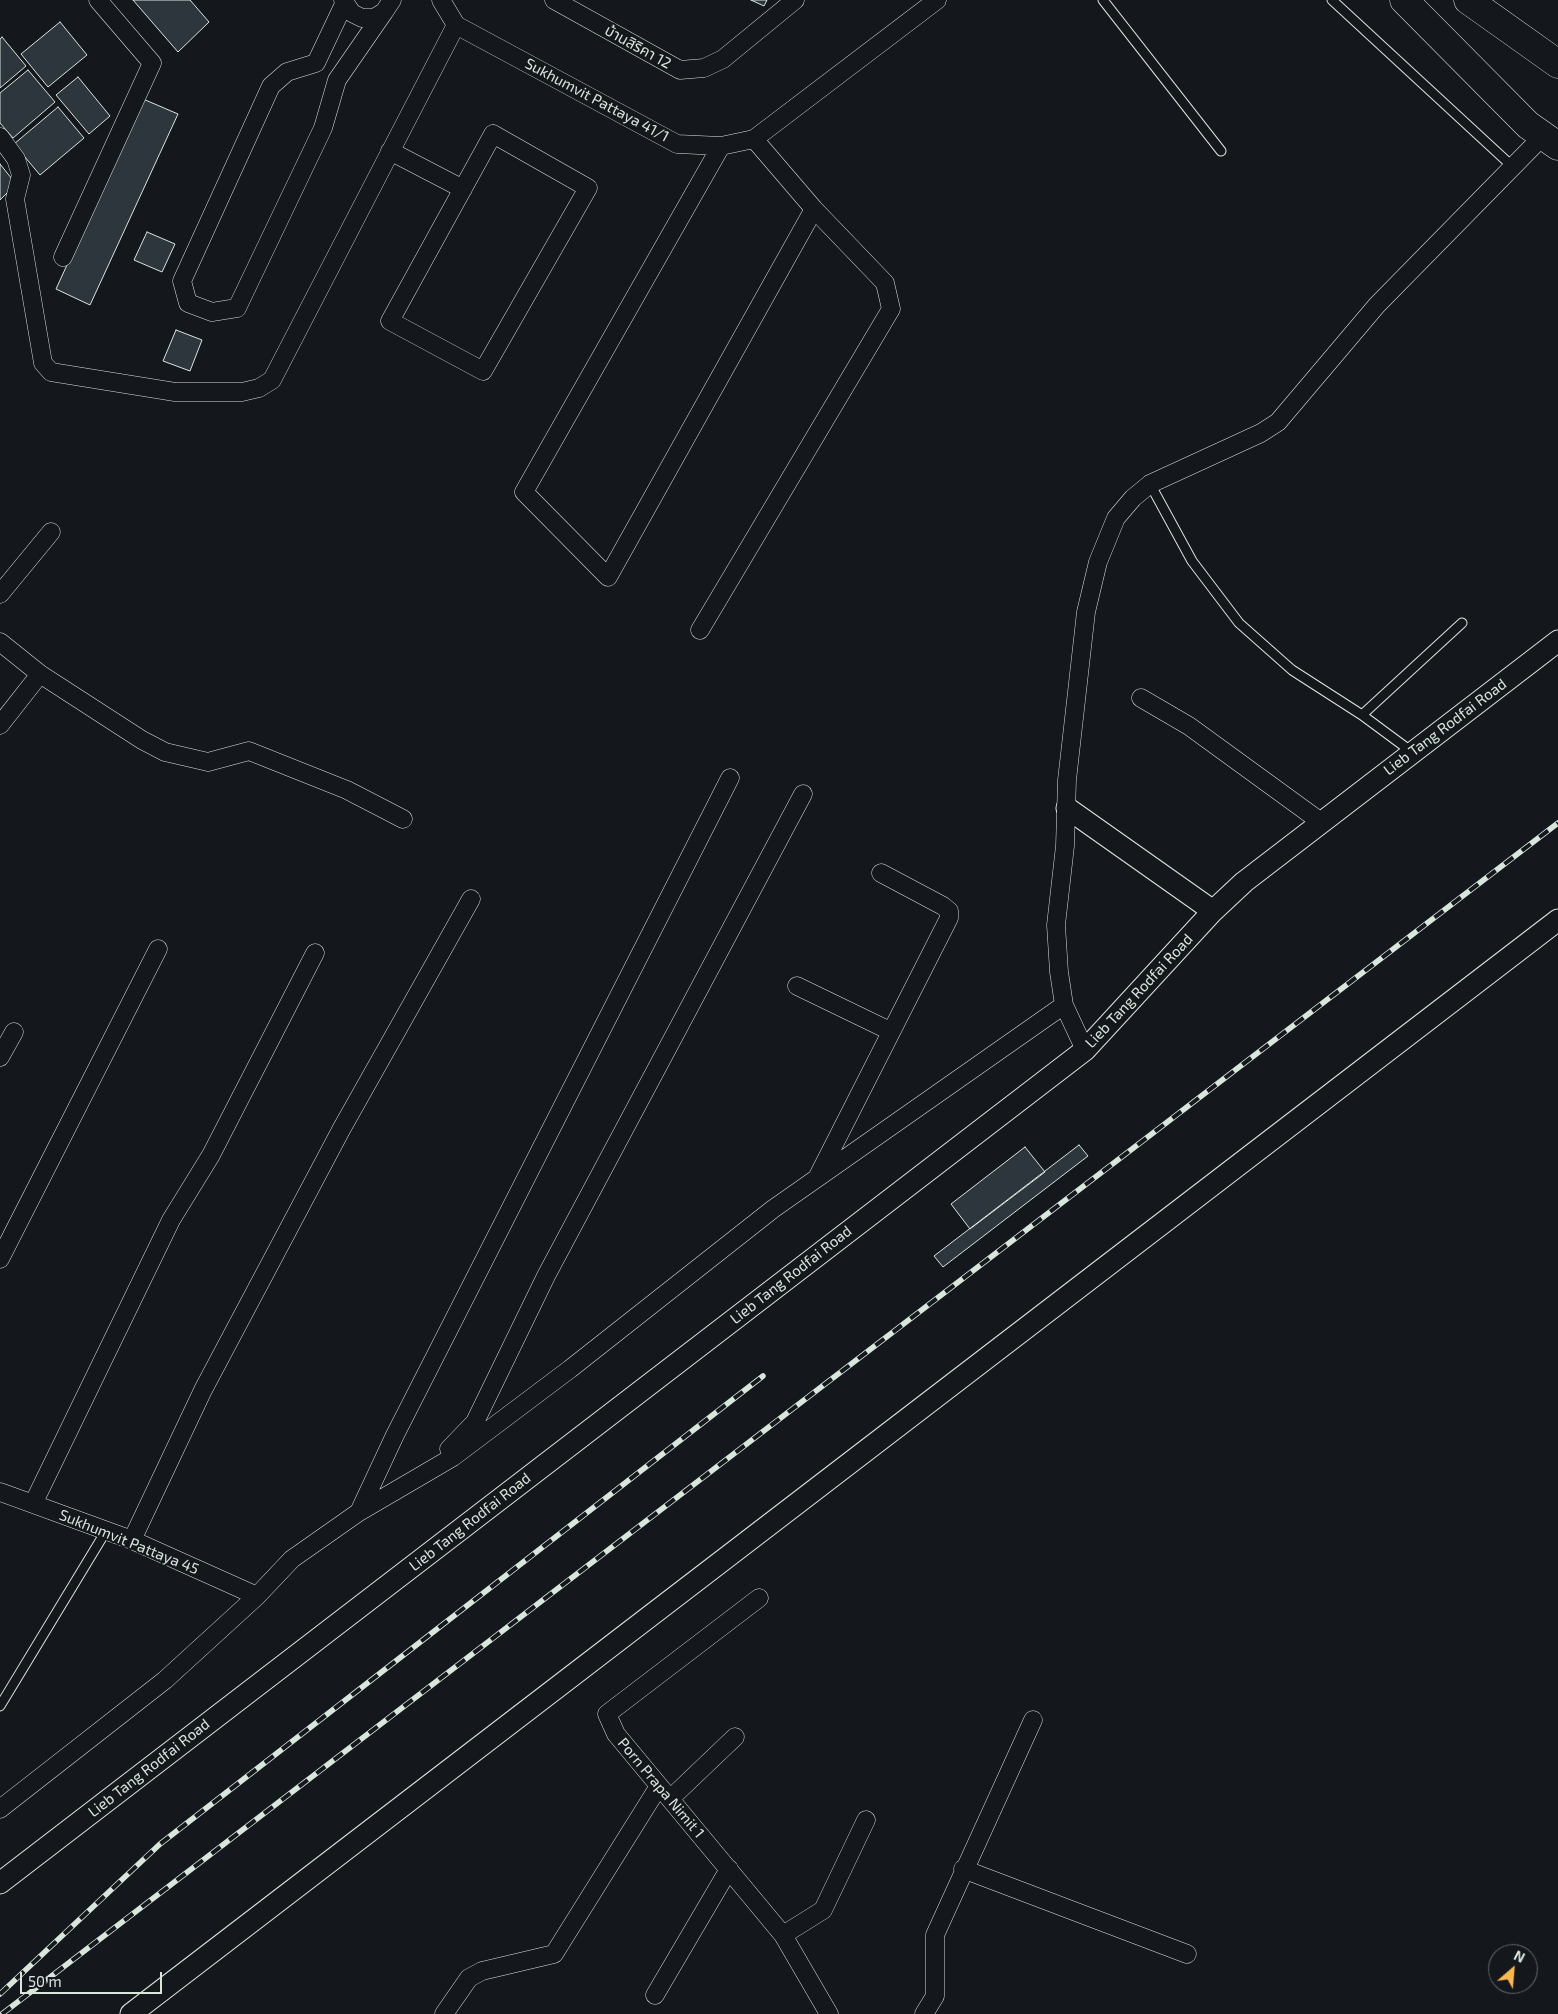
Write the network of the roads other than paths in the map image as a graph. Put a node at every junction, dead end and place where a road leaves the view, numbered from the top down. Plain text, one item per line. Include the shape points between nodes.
1 (98, 0) edge
2 (441, 0) edge
3 (554, 0) edge
4 (795, 0) edge
5 (937, 0) edge
6 (1103, 0) edge
7 (1332, 0) edge
8 (1404, 0) edge
9 (1468, 0) edge
10 (344, 2) edge
11 (388, 6) edge
12 (456, 24) junction
13 (316, 64) junction
14 (1558, 64) edge
15 (337, 80) junction
16 (0, 137) edge
17 (754, 139) junction
18 (1551, 141) edge
19 (721, 146) junction
20 (390, 151) junction
21 (1221, 151) dead end
22 (1513, 167) junction
23 (463, 189) junction
24 (814, 209) junction
25 (63, 257) dead end
26 (1150, 484) junction
27 (51, 532) dead end
28 (0, 594) edge
29 (1462, 623) dead end
30 (700, 630) dead end
31 (1558, 641) edge
32 (0, 642) edge
33 (40, 674) junction
34 (1141, 698) dead end
35 (1362, 715) junction
36 (0, 725) edge
37 (1412, 752) junction
38 (730, 778) dead end
39 (803, 794) dead end
40 (1067, 808) junction
41 (403, 819) dead end
42 (1321, 822) junction
43 (881, 873) dead end
44 (471, 899) dead end
45 (1212, 911) junction
46 (1558, 920) edge
47 (158, 949) dead end
48 (315, 953) dead end
49 (797, 986) dead end
50 (1064, 1005) junction
51 (890, 1031) junction
52 (14, 1032) dead end
53 (1085, 1050) junction
54 (0, 1057) edge
55 (816, 1179) junction
56 (0, 1259) edge
57 (0, 1492) edge
58 (378, 1500) junction
59 (33, 1504) junction
60 (359, 1512) junction
61 (106, 1531) junction
62 (132, 1540) junction
63 (257, 1596) junction
64 (759, 1598) dead end
65 (0, 1706) edge
66 (1033, 1720) dead end
67 (735, 1737) dead end
68 (665, 1793) junction
69 (0, 1808) edge
70 (866, 1820) dead end
71 (729, 1869) junction
72 (963, 1869) junction
73 (0, 1882) edge
74 (783, 1935) junction
75 (1187, 1954) dead end
76 (655, 1996) dead end
77 (131, 2014) edge
78 (444, 2014) edge
79 (829, 2014) edge
80 (924, 2014) edge

1 - 25 street via 152,62
2 - 12 street, Sukhumvit Pattaya 41/1
3 - 4 street, บ้านสิริคา 12 via 680,70 704,68 724,60
5 - 17 street, Sukhumvit Pattaya 41/1
6 - 21 lane
7 - 22 lane
8 - 18 highway via 1528,125
9 - 14 highway
10 - 11 street via 352,13 362,18 374,18
10 - 13 street
11 - 15 street
12 - 19 street, Sukhumvit Pattaya 41/1 via 676,144
12 - 20 street
13 - 15 street
13 - 15 street via 287,72 271,86 182,281 188,303 212,312 237,308 322,128
16 - 20 street via 16,159 22,175 15,199 43,363 51,372 175,392 242,392 259,388 272,380
17 - 19 street, Sukhumvit Pattaya 41/1
17 - 24 street
18 - 22 street
19 - 24 street via 524,492 608,578
20 - 23 street
22 - 26 street via 1377,305 1278,422
23 - 23 street via 493,134 588,188 483,371 390,321
24 - 30 street via 885,283 891,309
26 - 35 lane via 1192,561 1239,623 1292,670
26 - 40 street via 1116,518 1098,562 1086,612 1067,780
27 - 28 street
29 - 35 lane
31 - 37 street, Lieb Tang Rodfai Road
32 - 33 street
33 - 36 street
33 - 41 street via 165,752 208,762 249,751 347,790
34 - 42 street via 1196,731
35 - 37 lane
37 - 42 street, Lieb Tang Rodfai Road
38 - 60 street via 395,1435
39 - 58 street via 546,1276 475,1422 456,1443
40 - 45 street
40 - 50 street via 1056,925
42 - 45 street, Lieb Tang Rodfai Road
43 - 51 street via 949,911 949,918
44 - 62 street via 332,1145 203,1390
45 - 53 street, Lieb Tang Rodfai Road
46 - 77 street
47 - 56 street
48 - 59 street via 211,1155 171,1220
49 - 51 street
50 - 53 street
50 - 55 street
51 - 55 street
52 - 54 street
53 - 73 street, Lieb Tang Rodfai Road
55 - 58 street via 453,1457
57 - 59 street, Sukhumvit Pattaya 45
58 - 60 street
59 - 61 street, Sukhumvit Pattaya 45
60 - 63 street via 292,1559
61 - 62 street, Sukhumvit Pattaya 45
61 - 65 lane
62 - 63 street, Sukhumvit Pattaya 45
63 - 69 street via 165,1680
64 - 68 street, Porn Prapa Nimit 1 via 607,1714 616,1734
66 - 72 street
67 - 68 street
68 - 71 street, Porn Prapa Nimit 1
68 - 78 street via 554,1954 482,1971 469,1978
70 - 74 street via 823,1910
71 - 74 street, Porn Prapa Nimit 1
71 - 76 street
72 - 75 street
72 - 80 street via 935,1935 934,1996
74 - 79 street, Porn Prapa Nimit 1

